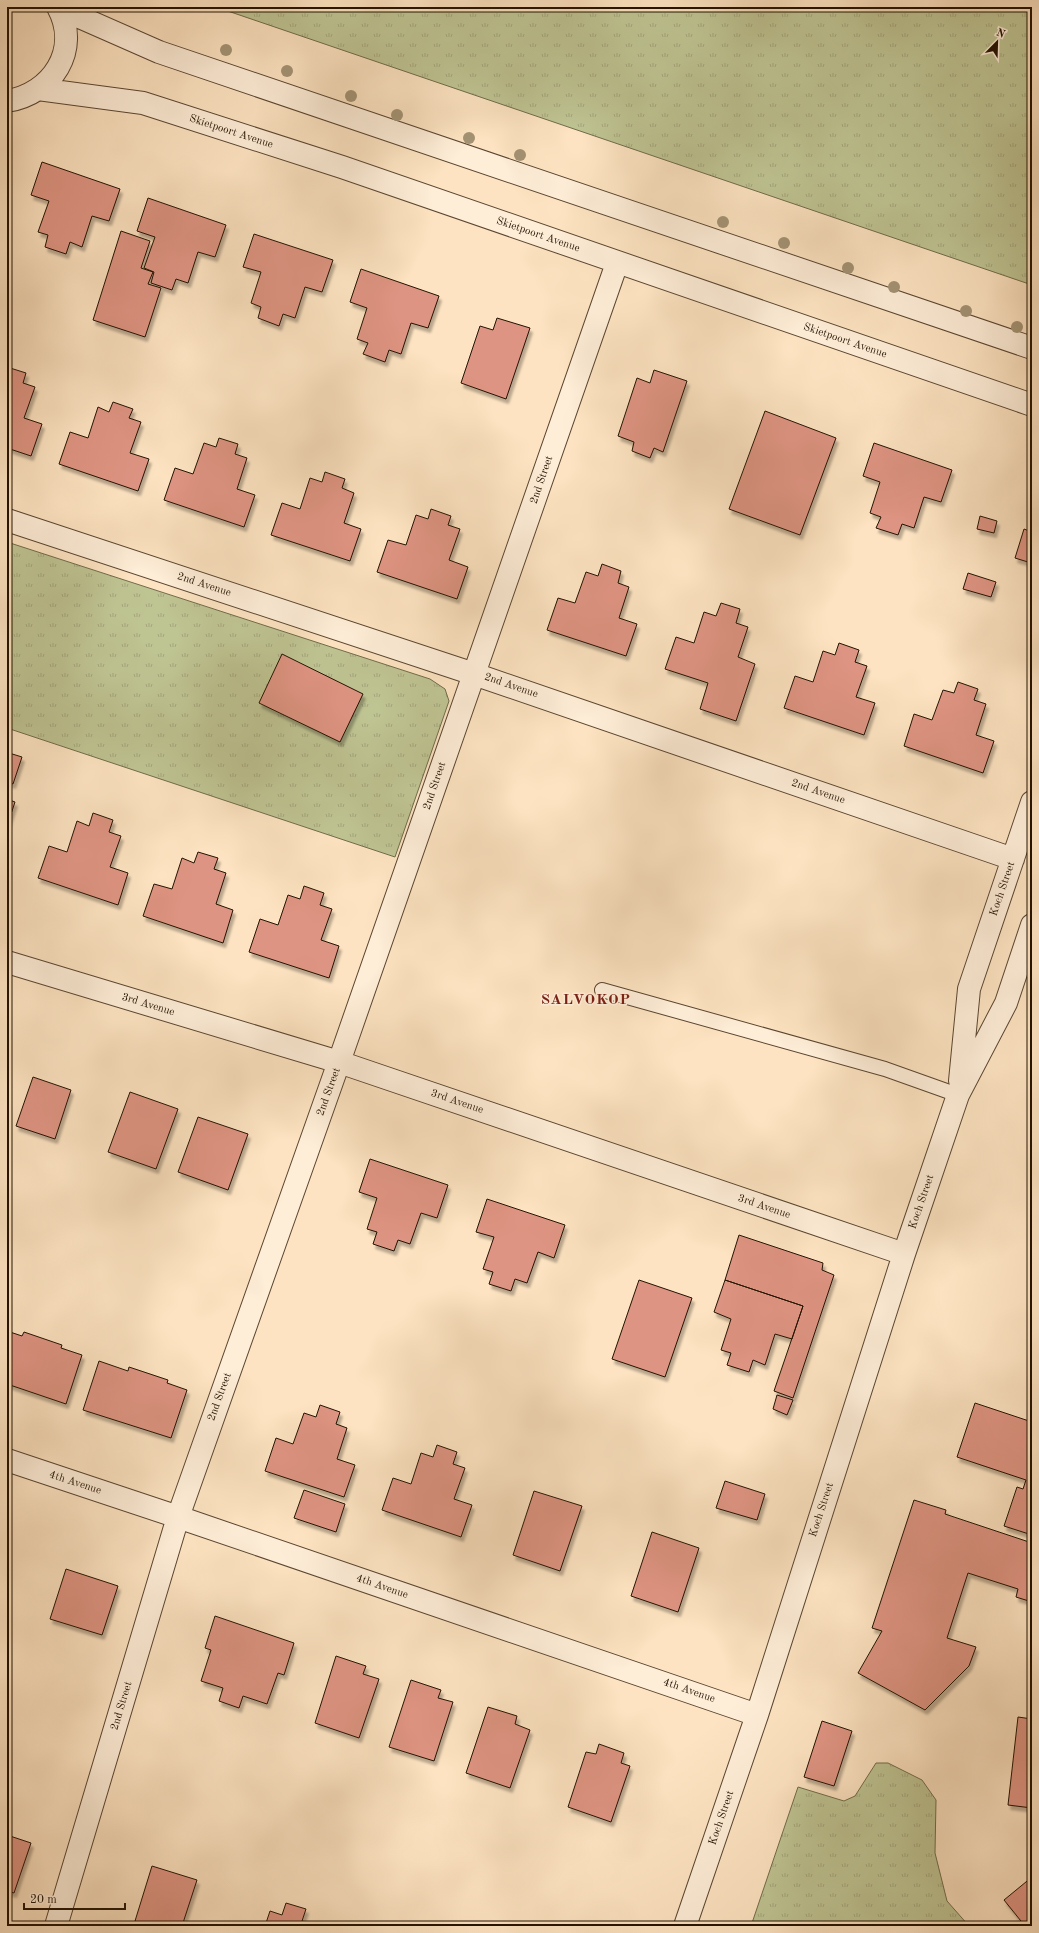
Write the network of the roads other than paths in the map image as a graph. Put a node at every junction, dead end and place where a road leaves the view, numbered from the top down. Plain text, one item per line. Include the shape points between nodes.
1 (58, 8) edge
2 (38, 89) junction
3 (7, 101) edge
4 (617, 263) junction
5 (1032, 348) edge
6 (1032, 405) edge
7 (7, 520) edge
8 (474, 674) junction
9 (1032, 802) edge
10 (1013, 859) junction
11 (1032, 925) edge
12 (7, 962) edge
13 (602, 990) dead end
14 (339, 1062) junction
15 (958, 1094) junction
16 (904, 1254) junction
17 (7, 1460) edge
18 (178, 1517) junction
19 (757, 1714) junction
20 (56, 1926) edge
21 (685, 1926) edge

1 - 2 street via 65,26 66,44 61,61 52,77
1 - 5 street via 159,52
2 - 3 street via 24,97
2 - 4 street, Skietpoort Avenue via 144,104 342,167
4 - 6 street, Skietpoort Avenue
4 - 8 street, 2nd Street
7 - 8 street, 2nd Avenue
8 - 10 street, 2nd Avenue
8 - 14 street, 2nd Street
9 - 10 street, Koch Street
10 - 15 street, Koch Street via 969,989
11 - 15 street, Koch Street via 1006,1003
12 - 14 street, 3rd Avenue
13 - 15 lane via 885,1070
14 - 16 street, 3rd Avenue
14 - 18 street, 2nd Street
15 - 16 street, Koch Street
16 - 19 street, Koch Street
17 - 18 street, 4th Avenue
18 - 19 street, 4th Avenue
18 - 20 street, 2nd Street
19 - 21 street, Koch Street

